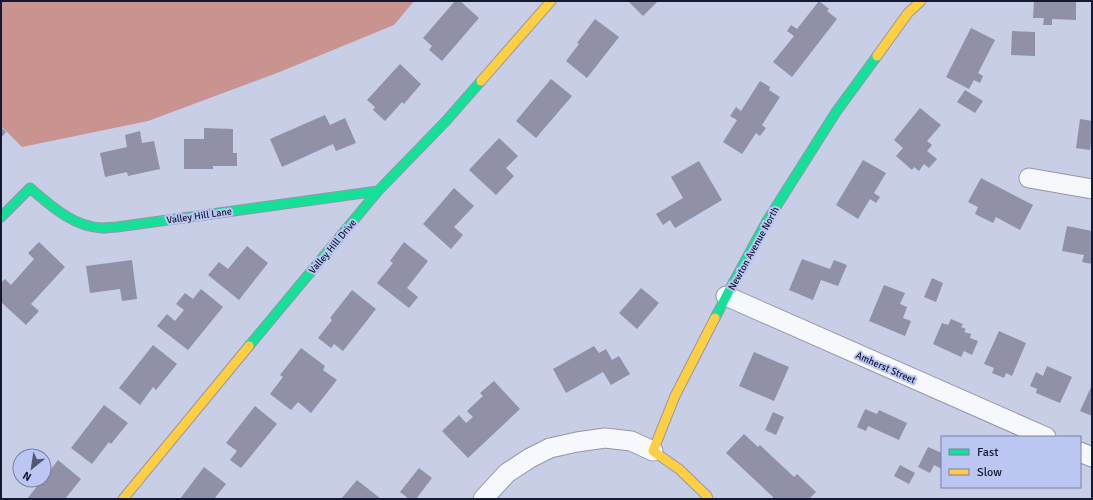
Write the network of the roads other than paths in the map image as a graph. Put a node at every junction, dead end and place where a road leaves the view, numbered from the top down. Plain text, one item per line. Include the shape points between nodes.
1 (551, 1) edge
2 (921, 1) edge
3 (1029, 178) dead end
4 (1092, 189) edge
5 (378, 191) junction
6 (1, 217) edge
7 (726, 296) junction
8 (1044, 436) edge
9 (653, 451) junction
10 (1081, 452) edge
11 (1092, 457) edge
12 (123, 499) edge
13 (483, 499) edge
14 (708, 499) edge

1 - 5 street, Valley Hill Drive via 446,121
2 - 7 street, Newton Avenue North via 908,13 836,112 767,221
3 - 4 street
5 - 6 street, Valley Hill Lane via 102,228 72,220 45,202 30,188
5 - 12 street, Valley Hill Drive
7 - 8 street, Amherst Street
7 - 9 street, Newton Avenue North via 675,396
9 - 13 street via 631,441 605,438 550,448 506,473
9 - 14 street via 679,469
10 - 11 street

